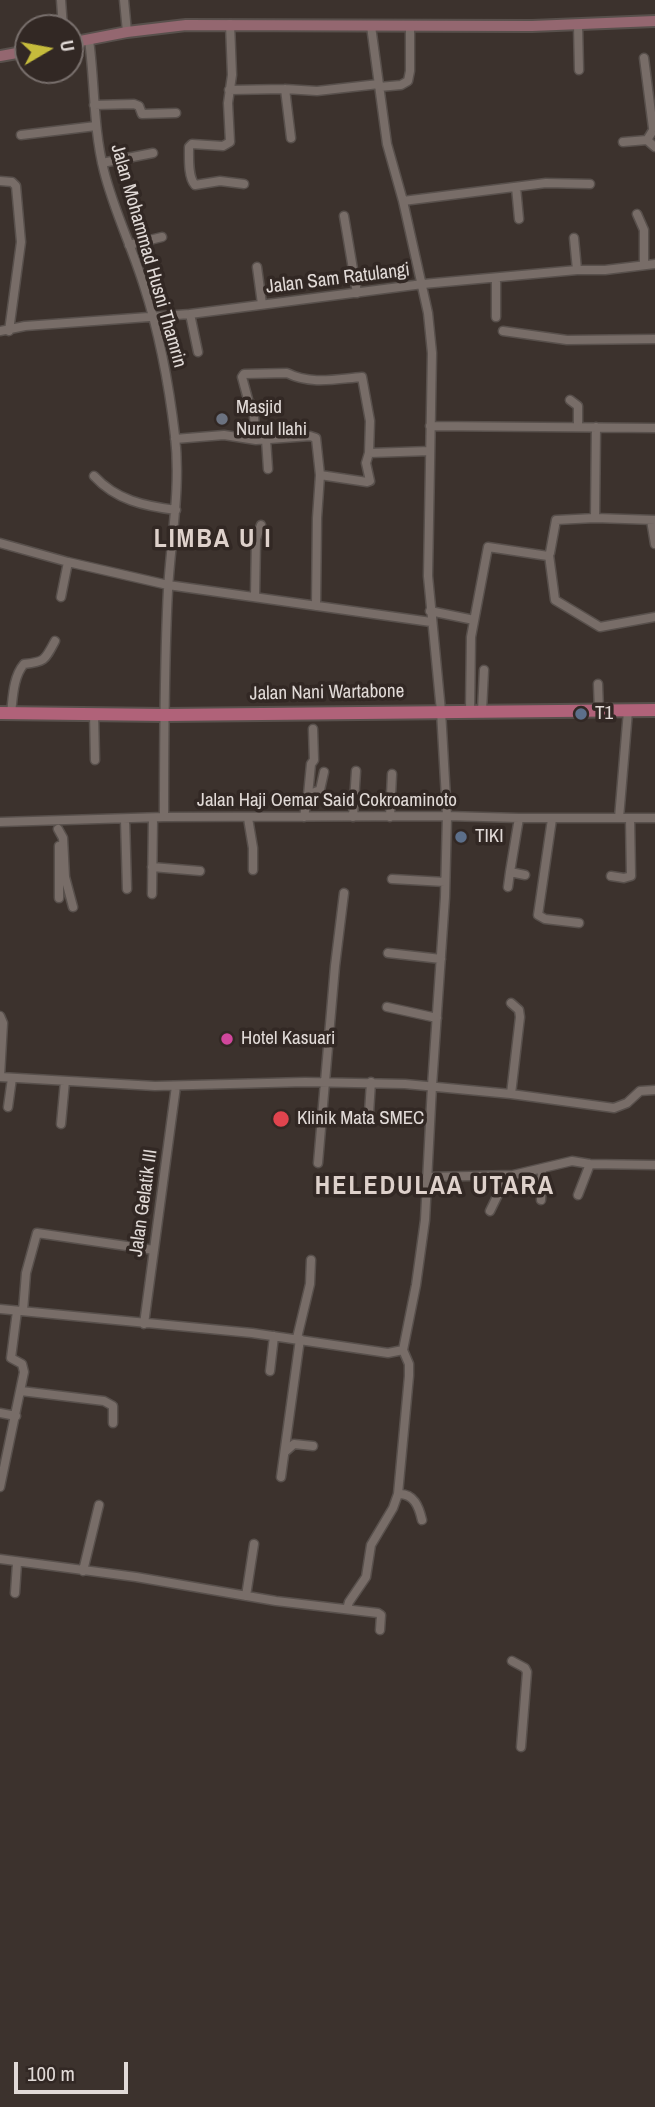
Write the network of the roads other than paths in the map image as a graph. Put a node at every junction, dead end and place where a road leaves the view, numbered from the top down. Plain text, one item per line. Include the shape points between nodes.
1 (124, 0) edge
2 (655, 21) edge
3 (230, 24) junction
4 (410, 25) junction
5 (579, 25) junction
6 (371, 26) junction
7 (127, 32) junction
8 (89, 40) junction
9 (84, 41) edge
10 (644, 58) dead end
11 (579, 70) dead end
12 (379, 85) junction
13 (285, 89) junction
14 (229, 90) junction
15 (94, 105) junction
16 (176, 113) dead end
17 (96, 126) junction
18 (654, 128) edge
19 (21, 135) dead end
20 (291, 138) dead end
21 (647, 139) junction
22 (624, 142) dead end
23 (655, 147) edge
24 (153, 153) dead end
25 (102, 163) junction
26 (0, 181) edge
27 (244, 184) dead end
28 (590, 184) dead end
29 (516, 187) junction
30 (403, 201) junction
31 (637, 214) dead end
32 (344, 216) dead end
33 (519, 219) dead end
34 (162, 237) dead end
35 (574, 238) dead end
36 (129, 245) junction
37 (655, 264) edge
38 (644, 265) junction
39 (257, 267) dead end
40 (577, 270) junction
41 (496, 279) junction
42 (423, 285) junction
43 (357, 293) junction
44 (262, 304) junction
45 (190, 314) junction
46 (496, 317) dead end
47 (153, 318) junction
48 (5, 326) edge
49 (503, 331) dead end
50 (655, 339) edge
51 (198, 352) dead end
52 (569, 400) dead end
53 (430, 426) junction
54 (578, 426) junction
55 (596, 426) junction
56 (655, 428) edge
57 (175, 439) junction
58 (261, 440) junction
59 (430, 451) junction
60 (369, 453) junction
61 (268, 469) dead end
62 (320, 475) junction
63 (94, 476) dead end
64 (176, 510) junction
65 (595, 518) junction
66 (653, 520) edge
67 (261, 526) dead end
68 (0, 543) edge
69 (655, 544) edge
70 (549, 555) junction
71 (68, 562) junction
72 (168, 585) junction
73 (61, 597) dead end
74 (255, 597) junction
75 (316, 606) junction
76 (430, 611) junction
77 (655, 617) edge
78 (474, 620) junction
79 (431, 622) junction
80 (55, 641) dead end
81 (484, 670) dead end
82 (598, 684) dead end
83 (655, 710) edge
84 (476, 711) junction
85 (599, 711) junction
86 (628, 711) junction
87 (441, 712) junction
88 (6, 713) edge
89 (94, 713) junction
90 (164, 715) junction
91 (313, 729) dead end
92 (95, 760) dead end
93 (356, 771) dead end
94 (324, 772) dead end
95 (392, 774) dead end
96 (308, 796) junction
97 (447, 816) junction
98 (164, 817) junction
99 (304, 817) junction
100 (353, 817) junction
101 (390, 817) junction
102 (153, 818) junction
103 (248, 818) junction
104 (519, 818) junction
105 (620, 818) junction
106 (630, 818) junction
107 (655, 818) edge
108 (125, 819) junction
109 (552, 819) junction
110 (0, 822) edge
111 (57, 826) junction
112 (152, 867) junction
113 (200, 870) dead end
114 (253, 870) dead end
115 (510, 872) junction
116 (525, 875) dead end
117 (611, 876) dead end
118 (392, 879) dead end
119 (445, 882) junction
120 (508, 887) dead end
121 (127, 890) dead end
122 (344, 893) dead end
123 (152, 894) dead end
124 (59, 898) dead end
125 (73, 907) dead end
126 (579, 923) dead end
127 (388, 953) dead end
128 (440, 959) junction
129 (511, 1003) dead end
130 (387, 1007) dead end
131 (0, 1016) edge
132 (437, 1018) junction
133 (0, 1076) edge
134 (12, 1078) junction
135 (65, 1081) junction
136 (326, 1082) junction
137 (371, 1082) junction
138 (176, 1086) junction
139 (432, 1086) junction
140 (655, 1090) edge
141 (511, 1094) junction
142 (8, 1107) dead end
143 (369, 1114) dead end
144 (61, 1124) dead end
145 (318, 1163) dead end
146 (590, 1164) junction
147 (655, 1165) edge
148 (542, 1169) junction
149 (507, 1176) junction
150 (428, 1177) junction
151 (578, 1195) dead end
152 (541, 1200) dead end
153 (490, 1211) dead end
154 (154, 1250) junction
155 (311, 1260) dead end
156 (0, 1309) edge
157 (20, 1311) junction
158 (144, 1324) junction
159 (274, 1336) junction
160 (299, 1338) junction
161 (403, 1350) junction
162 (270, 1371) dead end
163 (21, 1391) junction
164 (0, 1413) edge
165 (16, 1416) junction
166 (113, 1423) dead end
167 (313, 1446) dead end
168 (286, 1451) junction
169 (281, 1476) dead end
170 (0, 1487) edge
171 (398, 1494) junction
172 (99, 1505) dead end
173 (422, 1520) dead end
174 (254, 1544) dead end
175 (0, 1559) edge
176 (17, 1563) junction
177 (83, 1570) junction
178 (15, 1593) dead end
179 (246, 1597) junction
180 (347, 1609) junction
181 (381, 1624) dead end
182 (512, 1661) dead end
183 (521, 1747) dead end

1 - 7 street
2 - 5 street
3 - 6 street
3 - 7 street
3 - 14 street
4 - 5 street
4 - 6 street
4 - 12 street via 408,81
5 - 11 street
6 - 12 street
7 - 8 street
8 - 9 street
8 - 15 street, Jalan Mohammad Husni Thamrin
10 - 18 street
12 - 13 street
12 - 30 street via 387,144
13 - 14 street
13 - 20 street
14 - 27 street via 230,142 189,147 192,182 198,186 220,181
15 - 16 street via 134,104 142,114
15 - 17 street, Jalan Mohammad Husni Thamrin
17 - 19 street
17 - 25 street, Jalan Mohammad Husni Thamrin
18 - 21 street
21 - 22 street
21 - 23 street
24 - 25 street
25 - 36 street, Jalan Mohammad Husni Thamrin
26 - 48 street via 16,186 21,242
28 - 29 street
29 - 30 street
29 - 33 street
30 - 42 street
31 - 38 street via 644,230
32 - 43 street
34 - 36 street
35 - 40 street
36 - 47 street, Jalan Mohammad Husni Thamrin
37 - 38 street, Jalan Sam Ratulangi
38 - 40 street, Jalan Sam Ratulangi
39 - 44 street
40 - 41 street, Jalan Sam Ratulangi
41 - 42 street, Jalan Sam Ratulangi
41 - 46 street
42 - 43 street, Jalan Sam Ratulangi
42 - 53 street via 432,353
43 - 44 street, Jalan Sam Ratulangi
44 - 45 street, Jalan Sam Ratulangi
45 - 47 street, Jalan Sam Ratulangi
45 - 51 street
47 - 48 street, Jalan Sam Ratulangi
47 - 57 street, Jalan Mohammad Husni Thamrin
49 - 50 street via 567,340
52 - 54 street via 578,406
53 - 54 street
53 - 59 street
54 - 55 street
55 - 56 street
55 - 65 street
57 - 58 street via 214,435
57 - 64 street, Jalan Mohammad Husni Thamrin
58 - 60 street via 244,374 287,373 325,382 362,377 370,421
58 - 61 street
58 - 62 street via 316,438
59 - 60 street
59 - 76 street
60 - 62 street via 367,482
62 - 75 street
63 - 64 street via 140,505
64 - 72 street, Jalan Mohammad Husni Thamrin
65 - 66 street
65 - 70 street via 556,520
66 - 69 street
67 - 74 street via 256,540
68 - 71 street
70 - 77 street via 555,600 591,622 604,627
70 - 78 street via 488,547
71 - 72 street
71 - 73 street
72 - 74 street
72 - 90 street, Jalan Mohammad Husni Thamrin
74 - 75 street
75 - 79 street
76 - 78 street
76 - 79 street
78 - 84 street via 469,671
79 - 87 street
80 - 88 street via 43,661 20,668
81 - 84 street
82 - 85 street
83 - 86 main road, Jalan Nani Wartabone
84 - 85 main road, Jalan Nani Wartabone
84 - 87 main road, Jalan Nani Wartabone
85 - 86 main road, Jalan Nani Wartabone
86 - 105 street
87 - 90 main road, Jalan Nani Wartabone
87 - 97 street
88 - 89 main road, Jalan Nani Wartabone
89 - 90 main road, Jalan Nani Wartabone
89 - 92 street
90 - 98 street, Jalan Mohammad Husni Thamrin
91 - 96 street
93 - 100 street
94 - 96 street via 320,789
95 - 101 street
96 - 99 street
97 - 101 street, Jalan Haji Oemar Said Cokroaminoto
97 - 104 street, Jalan Haji Oemar Said Cokroaminoto
97 - 119 street
98 - 102 street, Jalan Haji Oemar Said Cokroaminoto
98 - 103 street, Jalan Haji Oemar Said Cokroaminoto
99 - 100 street, Jalan Haji Oemar Said Cokroaminoto
99 - 103 street, Jalan Haji Oemar Said Cokroaminoto
100 - 101 street, Jalan Haji Oemar Said Cokroaminoto
102 - 108 street, Jalan Haji Oemar Said Cokroaminoto
102 - 112 street
103 - 114 street
104 - 109 street, Jalan Haji Oemar Said Cokroaminoto
104 - 115 street
105 - 106 street, Jalan Haji Oemar Said Cokroaminoto
105 - 109 street, Jalan Haji Oemar Said Cokroaminoto
106 - 107 street, Jalan Haji Oemar Said Cokroaminoto
106 - 117 street via 631,876
108 - 111 street, Jalan Haji Oemar Said Cokroaminoto
108 - 121 street
109 - 126 street via 538,915
110 - 111 street, Jalan Haji Oemar Said Cokroaminoto
111 - 124 street
111 - 125 street via 63,838 65,877
112 - 113 street
112 - 123 street
115 - 116 street
115 - 120 street
118 - 119 street
119 - 128 street
122 - 136 street
127 - 128 street
128 - 132 street
129 - 141 street via 520,1017
130 - 132 street
131 - 133 street
132 - 139 street
133 - 134 street
134 - 135 street
134 - 142 street
135 - 138 street
135 - 144 street
136 - 137 street
136 - 138 street
136 - 145 street
137 - 139 street
137 - 143 street
138 - 154 street, Jalan Gelatik III
139 - 141 street
139 - 150 street
140 - 141 street via 640,1091 614,1108
146 - 147 street
146 - 148 street via 572,1161
146 - 151 street
148 - 149 street
148 - 152 street
149 - 150 street
149 - 153 street
150 - 161 street via 422,1251
154 - 157 street via 37,1233
154 - 158 street, Jalan Gelatik III
155 - 160 street
156 - 157 street
157 - 158 street
157 - 163 street via 12,1358 23,1366
158 - 159 street
159 - 160 street
159 - 162 street
160 - 161 street via 388,1353
160 - 168 street
161 - 171 street via 409,1376
163 - 165 street
163 - 166 street via 104,1401 113,1406
164 - 165 street
165 - 170 street
167 - 168 street via 295,1444
168 - 169 street
171 - 173 street via 415,1502
171 - 180 street via 371,1545 366,1577
172 - 177 street
174 - 179 street
175 - 176 street
176 - 177 street
176 - 178 street
177 - 179 street
179 - 180 street
180 - 181 street via 378,1613
182 - 183 street via 527,1672

